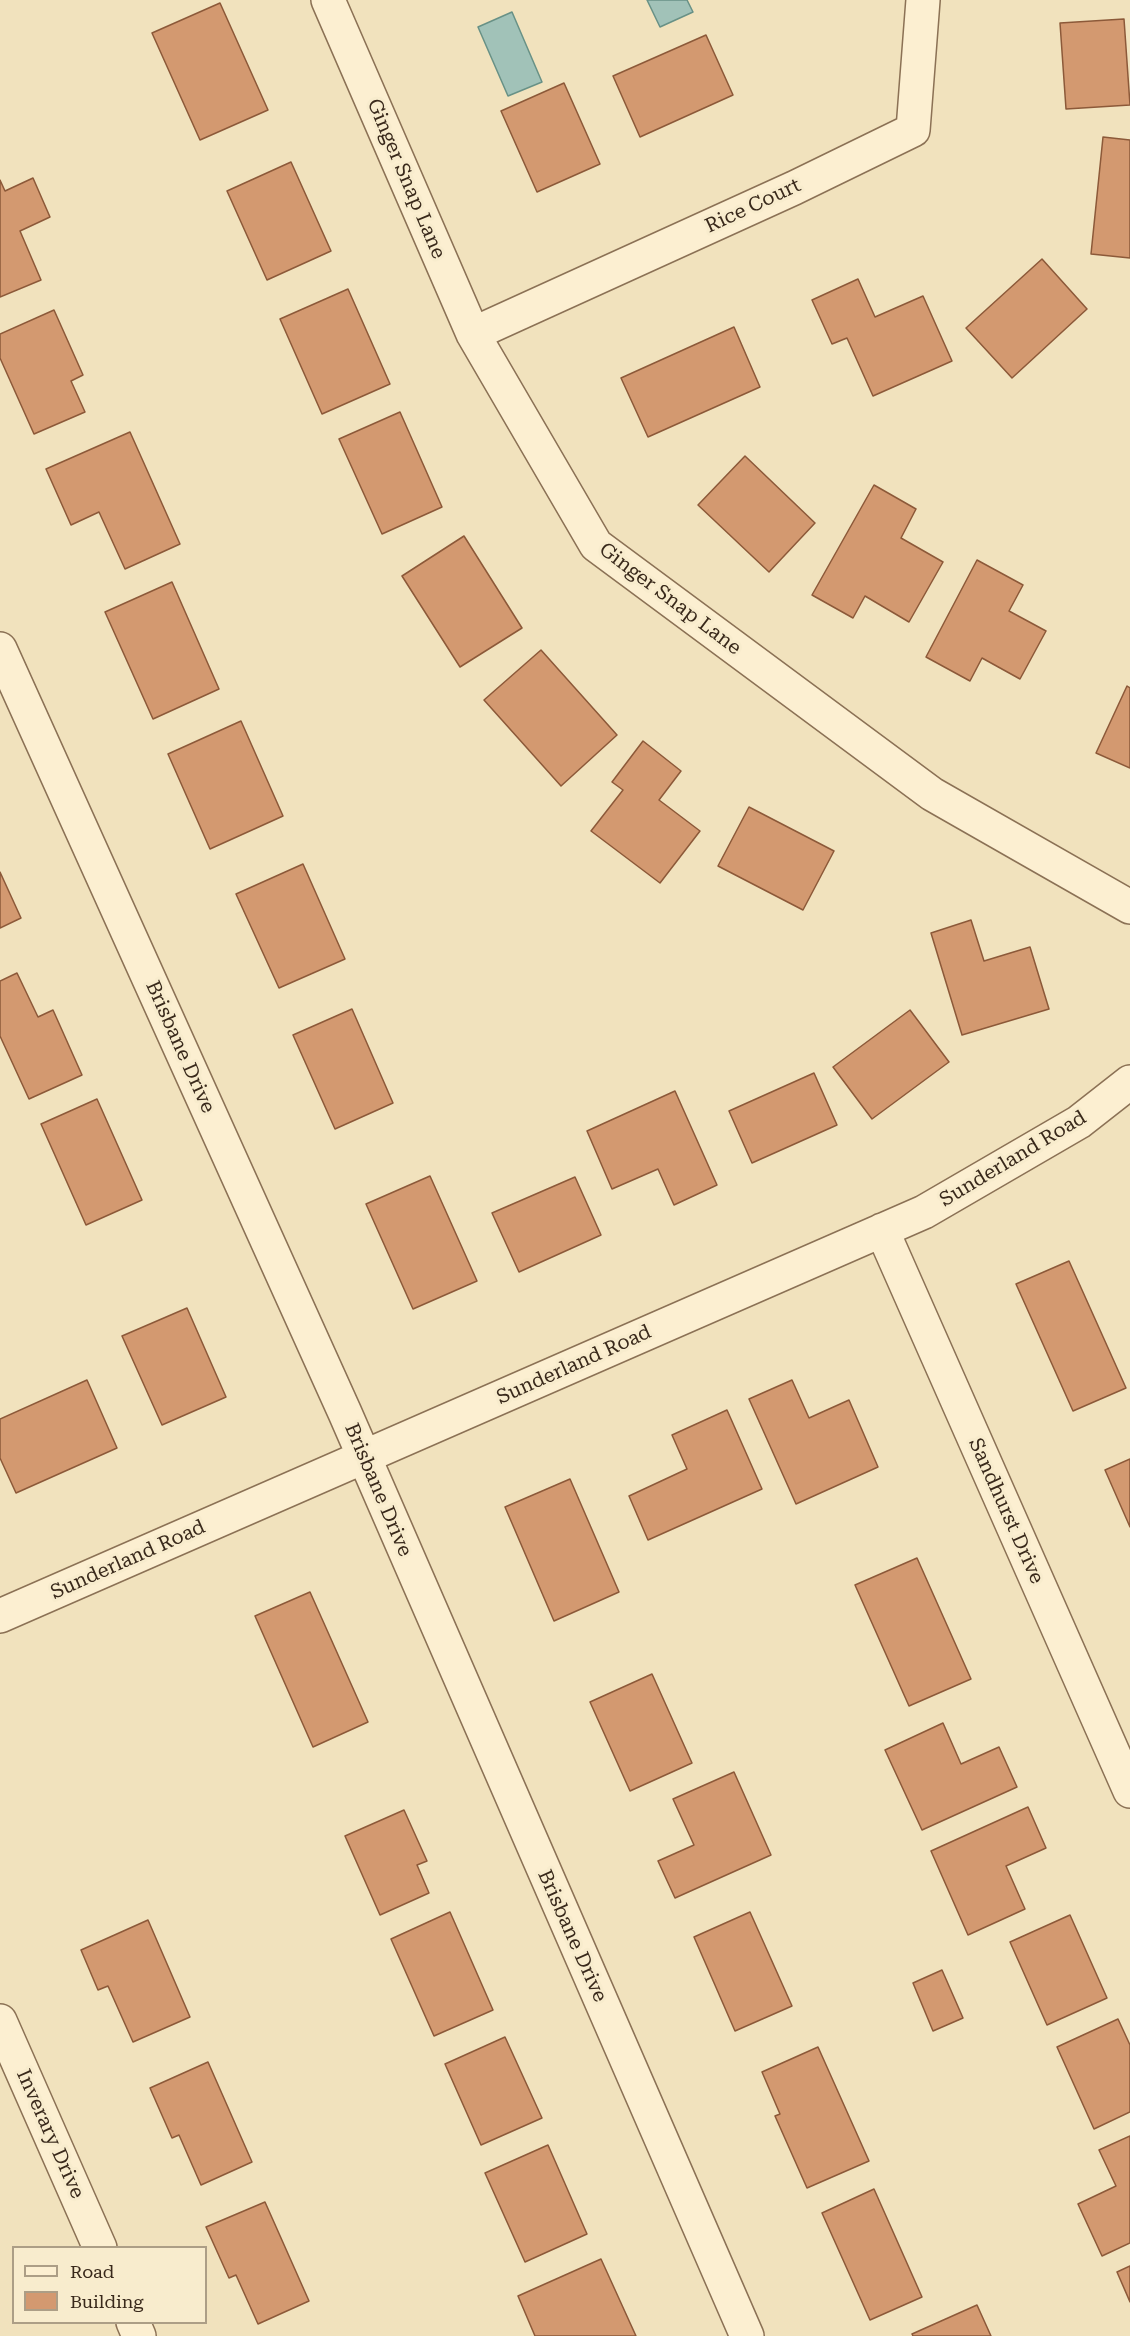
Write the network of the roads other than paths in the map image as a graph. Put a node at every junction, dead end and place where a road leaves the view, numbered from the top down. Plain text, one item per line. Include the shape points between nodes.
1 (328, 0) edge
2 (923, 0) edge
3 (473, 334) junction
4 (0, 649) edge
5 (1130, 907) edge
6 (1130, 1082) edge
7 (882, 1230) junction
8 (364, 1457) junction
9 (0, 1616) edge
10 (1130, 1791) edge
11 (0, 2021) edge
12 (100, 2246) edge
13 (747, 2336) edge

1 - 3 street, Ginger Snap Lane
2 - 3 street, Rice Court via 913,130
3 - 5 street, Ginger Snap Lane via 596,545 932,794
4 - 8 street, Brisbane Drive
6 - 7 street, Sunderland Road via 1079,1122 924,1212
7 - 8 street, Sunderland Road
7 - 10 street, Sandhurst Drive
8 - 9 street, Sunderland Road
8 - 13 street, Brisbane Drive
11 - 12 street, Inverary Drive

